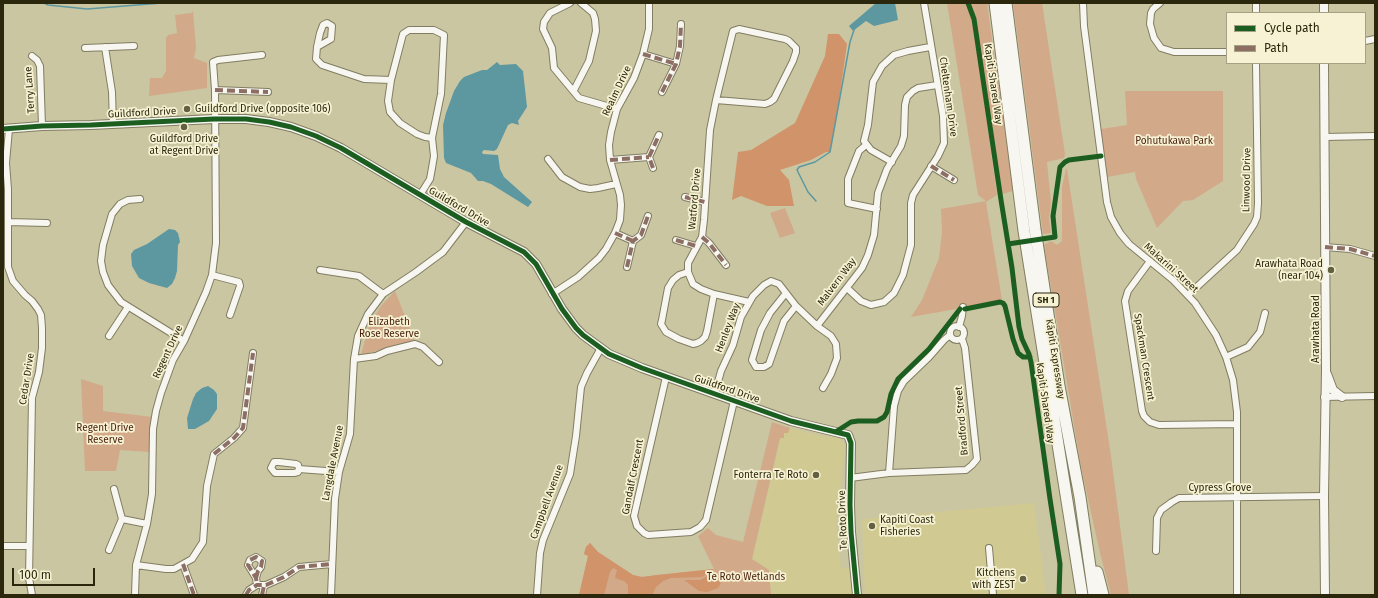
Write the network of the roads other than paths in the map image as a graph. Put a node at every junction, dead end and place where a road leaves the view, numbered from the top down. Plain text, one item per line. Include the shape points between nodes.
1 (570, 3) edge
2 (581, 3) edge
3 (649, 3) edge
4 (924, 3) edge
5 (995, 3) edge
6 (1006, 3) edge
7 (1083, 3) edge
8 (1160, 3) edge
9 (681, 24) dead end
10 (134, 46) dead end
11 (105, 47) junction
12 (317, 47) dead end
13 (930, 47) junction
14 (85, 48) dead end
15 (1226, 52) edge
16 (643, 54) junction
17 (262, 55) dead end
18 (32, 56) dead end
19 (676, 64) junction
20 (1256, 64) edge
21 (1324, 64) edge
22 (391, 80) junction
23 (937, 84) junction
24 (215, 90) junction
25 (574, 90) junction
26 (268, 92) dead end
27 (662, 92) dead end
28 (716, 100) junction
29 (617, 109) junction
30 (214, 119) junction
31 (113, 124) junction
32 (42, 126) junction
33 (6, 129) edge
34 (659, 135) dead end
35 (1375, 136) edge
36 (1324, 137) junction
37 (432, 138) junction
38 (866, 145) junction
39 (649, 157) junction
40 (548, 159) dead end
41 (610, 160) junction
42 (892, 162) junction
43 (931, 166) junction
44 (653, 168) dead end
45 (954, 180) dead end
46 (616, 184) junction
47 (420, 195) junction
48 (685, 197) dead end
49 (140, 199) dead end
50 (706, 202) junction
51 (876, 209) junction
52 (648, 216) dead end
53 (8, 222) junction
54 (466, 222) junction
55 (47, 223) dead end
56 (615, 233) junction
57 (702, 237) junction
58 (676, 240) dead end
59 (633, 241) junction
60 (696, 246) junction
61 (1325, 247) junction
62 (1375, 256) edge
63 (1150, 261) junction
64 (726, 265) dead end
65 (627, 267) dead end
66 (320, 270) dead end
67 (688, 272) junction
68 (212, 275) junction
69 (847, 288) junction
70 (786, 293) junction
71 (383, 294) junction
72 (552, 294) junction
73 (714, 294) junction
74 (1188, 295) junction
75 (749, 302) junction
76 (796, 306) junction
77 (963, 306) dead end
78 (128, 307) junction
79 (1265, 313) dead end
80 (230, 315) dead end
81 (817, 326) junction
82 (959, 327) junction
83 (109, 336) dead end
84 (950, 336) junction
85 (962, 339) junction
86 (184, 341) junction
87 (601, 348) junction
88 (253, 353) dead end
89 (1226, 357) junction
90 (354, 359) junction
91 (439, 362) dead end
92 (1326, 370) junction
93 (666, 377) junction
94 (823, 388) dead end
95 (715, 393) junction
96 (1375, 396) edge
97 (1324, 397) junction
98 (1342, 397) junction
99 (734, 400) junction
100 (1237, 424) junction
101 (851, 443) joint
102 (299, 469) dead end
103 (339, 472) junction
104 (889, 473) junction
105 (850, 478) junction
106 (1064, 483) junction
107 (114, 490) dead end
108 (1324, 496) junction
109 (1080, 497) junction
110 (1237, 498) junction
111 (122, 519) junction
112 (147, 524) junction
113 (3, 546) edge
114 (29, 546) junction
115 (989, 548) dead end
116 (109, 550) dead end
117 (1156, 551) dead end
118 (183, 564) junction
119 (332, 564) junction
120 (136, 565) junction
121 (256, 578) dead end
122 (257, 586) junction
123 (264, 586) junction
124 (32, 595) edge
125 (135, 595) edge
126 (194, 595) edge
127 (246, 595) edge
128 (262, 595) edge
129 (330, 595) edge
130 (537, 595) edge
131 (857, 595) edge
132 (993, 595) edge
133 (1076, 595) edge
134 (1082, 595) edge
135 (1094, 595) edge
136 (1103, 595) edge
137 (1237, 595) edge
138 (1325, 595) edge

1 - 25 street via 550,13 543,29 552,48 554,68
2 - 25 street via 593,13 596,30 589,61
3 - 16 street, Realm Drive via 648,29
4 - 13 street, Cheltenham Drive
5 - 106 highway, Kāpiti Expressway / SH 1 via 1024,231
6 - 109 highway, Kāpiti Expressway / SH 1 via 1042,276
7 - 63 street, Makarini Street via 1109,210 1125,239
8 - 15 street via 1151,13 1150,24 1154,38 1162,48 1174,52
9 - 19 street
10 - 11 street
11 - 14 street
11 - 31 street via 112,92
12 - 22 street via 316,59 322,65 364,79
13 - 23 street, Cheltenham Drive
13 - 38 street via 894,55 874,76 864,141
16 - 19 street
16 - 29 street, Realm Drive via 634,78
17 - 24 street, Regent Drive via 213,62
18 - 32 street, Terry Lane via 40,66
19 - 27 street
20 - 74 street, Linwood Drive via 1257,217 1237,250
21 - 36 street, Arawhata Road
22 - 37 street via 388,101 390,112 400,123 417,134
22 - 37 street via 403,34 409,30 434,30 444,35 441,94
23 - 42 street, Malvern Way via 918,88 907,98 904,136
23 - 43 street, Cheltenham Drive via 944,143
24 - 26 street
24 - 30 street, Regent Drive
25 - 29 street via 582,100
28 - 28 street, Watford Drive via 733,31 739,29 785,39 796,48 793,61 774,99 770,102 765,104
28 - 50 street, Watford Drive via 710,130
29 - 41 street, Realm Drive via 610,132
30 - 31 street, Guildford Drive
30 - 47 street, Guildford Drive via 269,122 316,136
30 - 68 street, Regent Drive via 216,243
31 - 32 street, Guildford Drive
32 - 33 street, Guildford Drive
33 - 53 street, Cedar Drive
34 - 39 street
35 - 36 street
36 - 61 street, Arawhata Road
37 - 47 street via 434,156 430,179
38 - 42 street
38 - 51 street via 859,151 848,180 848,203
39 - 41 street
39 - 44 street
40 - 46 street via 562,177 580,187 590,189
41 - 46 street, Realm Drive
42 - 51 street, Malvern Way via 878,193
43 - 45 street
43 - 69 street, Cheltenham Drive via 913,196 911,245 903,275 894,293 884,302 871,305 861,301
46 - 56 street, Realm Drive via 621,205 620,220
47 - 54 street, Guildford Drive
48 - 50 street
49 - 78 street via 120,204 112,214 101,261 108,285 116,297
50 - 57 street, Watford Drive
51 - 69 street, Malvern Way via 874,235 868,255
52 - 59 street via 641,235
53 - 55 street
53 - 114 street, Cedar Drive via 8,267 13,281 38,309 42,328 39,372 32,398
54 - 71 street, Langdale Avenue via 443,252
54 - 72 street, Guildford Drive via 524,252 536,264
56 - 59 street
56 - 72 street, Realm Drive via 606,249 589,268
57 - 60 street, Watford Drive
57 - 64 street
58 - 60 street
59 - 65 street
60 - 67 street, Watford Drive via 688,263
61 - 62 street via 1350,249
61 - 92 street, Arawhata Road
63 - 74 street, Makarini Street
63 - 100 street, Spackman Crescent via 1131,286 1125,301 1144,416 1150,422 1160,425
66 - 71 street via 358,276
67 - 73 street via 693,284
67 - 73 street via 679,275 668,288 661,324 666,332 693,344 702,341 706,334
68 - 80 street via 239,282 240,286
68 - 86 street, Regent Drive
69 - 81 street, Malvern Way
70 - 75 street, Henley Way via 779,284 771,281
70 - 76 street
70 - 76 street via 761,330 752,360 756,367 769,364 784,321
71 - 90 street, Langdale Avenue via 368,314 358,336
72 - 87 street, Guildford Drive via 576,328
73 - 75 street
74 - 89 street, Makarini Street via 1213,329
75 - 95 street, Henley Way via 737,325 733,345 721,371
76 - 81 street
77 - 82 street, Bradford Street
78 - 83 street
78 - 86 street
79 - 89 street via 1260,332 1248,347
81 - 94 street via 831,336 836,344 837,358
82 - 84 street via 952,329
82 - 85 street, Bradford Street via 964,332
84 - 85 street via 956,340
84 - 104 street via 904,381 898,391 894,406
85 - 104 street, Bradford Street via 977,459 966,470
86 - 112 street, Regent Drive via 171,367 156,412 153,429 152,494
87 - 93 street, Guildford Drive via 618,359
87 - 130 street, Campbell Avenue via 582,387 570,474 543,540
88 - 118 street via 243,428 214,454 207,486 203,542 192,559
89 - 100 street, Makarini Street via 1236,394
90 - 91 street via 376,356 415,344 423,347
90 - 103 street, Langdale Avenue via 350,434
92 - 97 street, Arawhata Road
92 - 98 street via 1333,390
93 - 95 street, Guildford Drive
93 - 99 street, Gandalf Crescent via 634,516 637,526 648,535 691,532 706,520
95 - 99 street, Guildford Drive
96 - 98 street
97 - 98 street
97 - 108 street, Arawhata Road
99 - 101 street, Guildford Drive via 791,421 844,433
100 - 110 street, Makarini Street
101 - 105 street, Te Roto Drive
102 - 103 street
103 - 119 street, Langdale Avenue via 334,506
104 - 105 street, Bradford Street
105 - 131 street, Te Roto Drive via 851,532
106 - 133 highway
106 - 134 highway, Kāpiti Expressway / SH 1
107 - 111 street
108 - 110 street, Cypress Grove
108 - 138 street, Arawhata Road
109 - 135 highway, Kāpiti Expressway / SH 1
109 - 136 highway
110 - 117 street, Cypress Grove via 1188,497 1172,502 1162,510 1158,518
110 - 137 street, Makarini Street
111 - 112 street
111 - 116 street
112 - 120 street, Regent Drive
113 - 114 street
114 - 124 street, Cedar Drive
115 - 132 street
118 - 120 street via 174,569
118 - 126 street
119 - 123 street via 299,567
119 - 129 street, Langdale Avenue
120 - 125 street, Regent Drive
121 - 122 street
122 - 123 street
122 - 127 street
123 - 128 street

